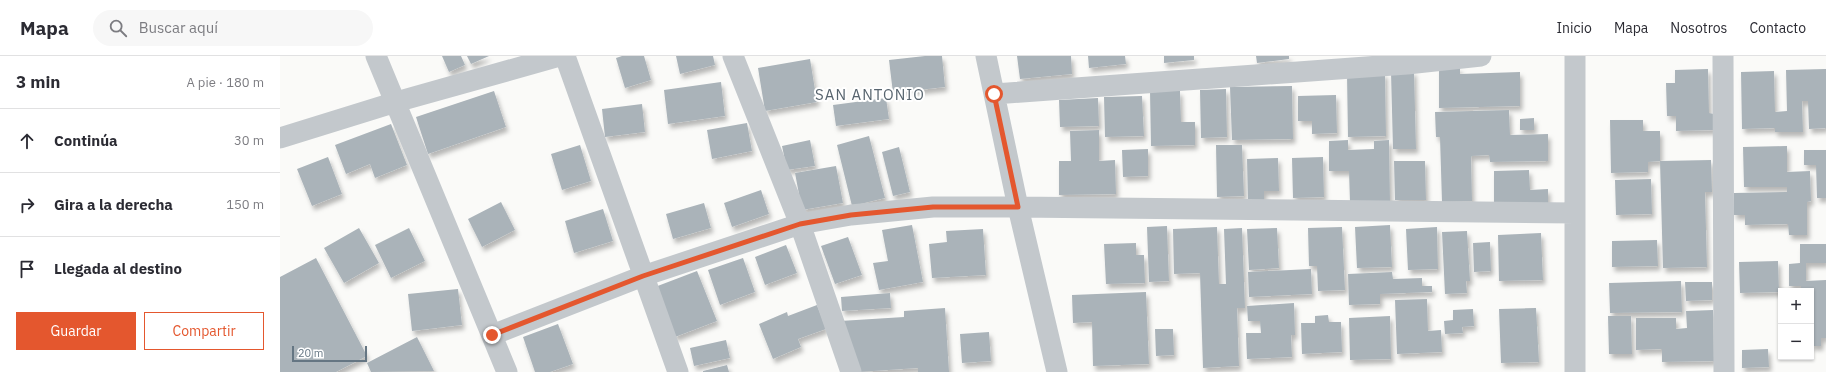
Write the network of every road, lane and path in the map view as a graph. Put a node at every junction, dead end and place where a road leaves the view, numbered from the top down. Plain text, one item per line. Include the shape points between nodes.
1 (376, 56) edge
2 (560, 56) edge
3 (565, 56) edge
4 (733, 56) edge
5 (986, 56) edge
6 (1481, 56) edge
7 (1575, 56) edge
8 (1723, 56) edge
9 (1406, 60) edge
10 (1309, 63) edge
11 (994, 94) junction
12 (396, 102) junction
13 (280, 138) edge
14 (1018, 207) junction
15 (1575, 213) junction
16 (800, 224) junction
17 (643, 276) junction
18 (492, 335) junction
19 (507, 372) edge
20 (678, 372) edge
21 (850, 372) edge
22 (1057, 372) edge
23 (1575, 372) edge
24 (1724, 372) edge

1 - 12 street
2 - 12 street
3 - 17 street
4 - 16 street
5 - 11 street
6 - 9 street
7 - 15 street
8 - 24 street
9 - 10 street
10 - 11 street
11 - 14 street
12 - 13 street
12 - 18 street
14 - 15 street
14 - 16 street via 933,207 851,215
14 - 22 street
15 - 23 street
16 - 17 street
16 - 21 street
17 - 18 street
17 - 20 street
18 - 19 street

